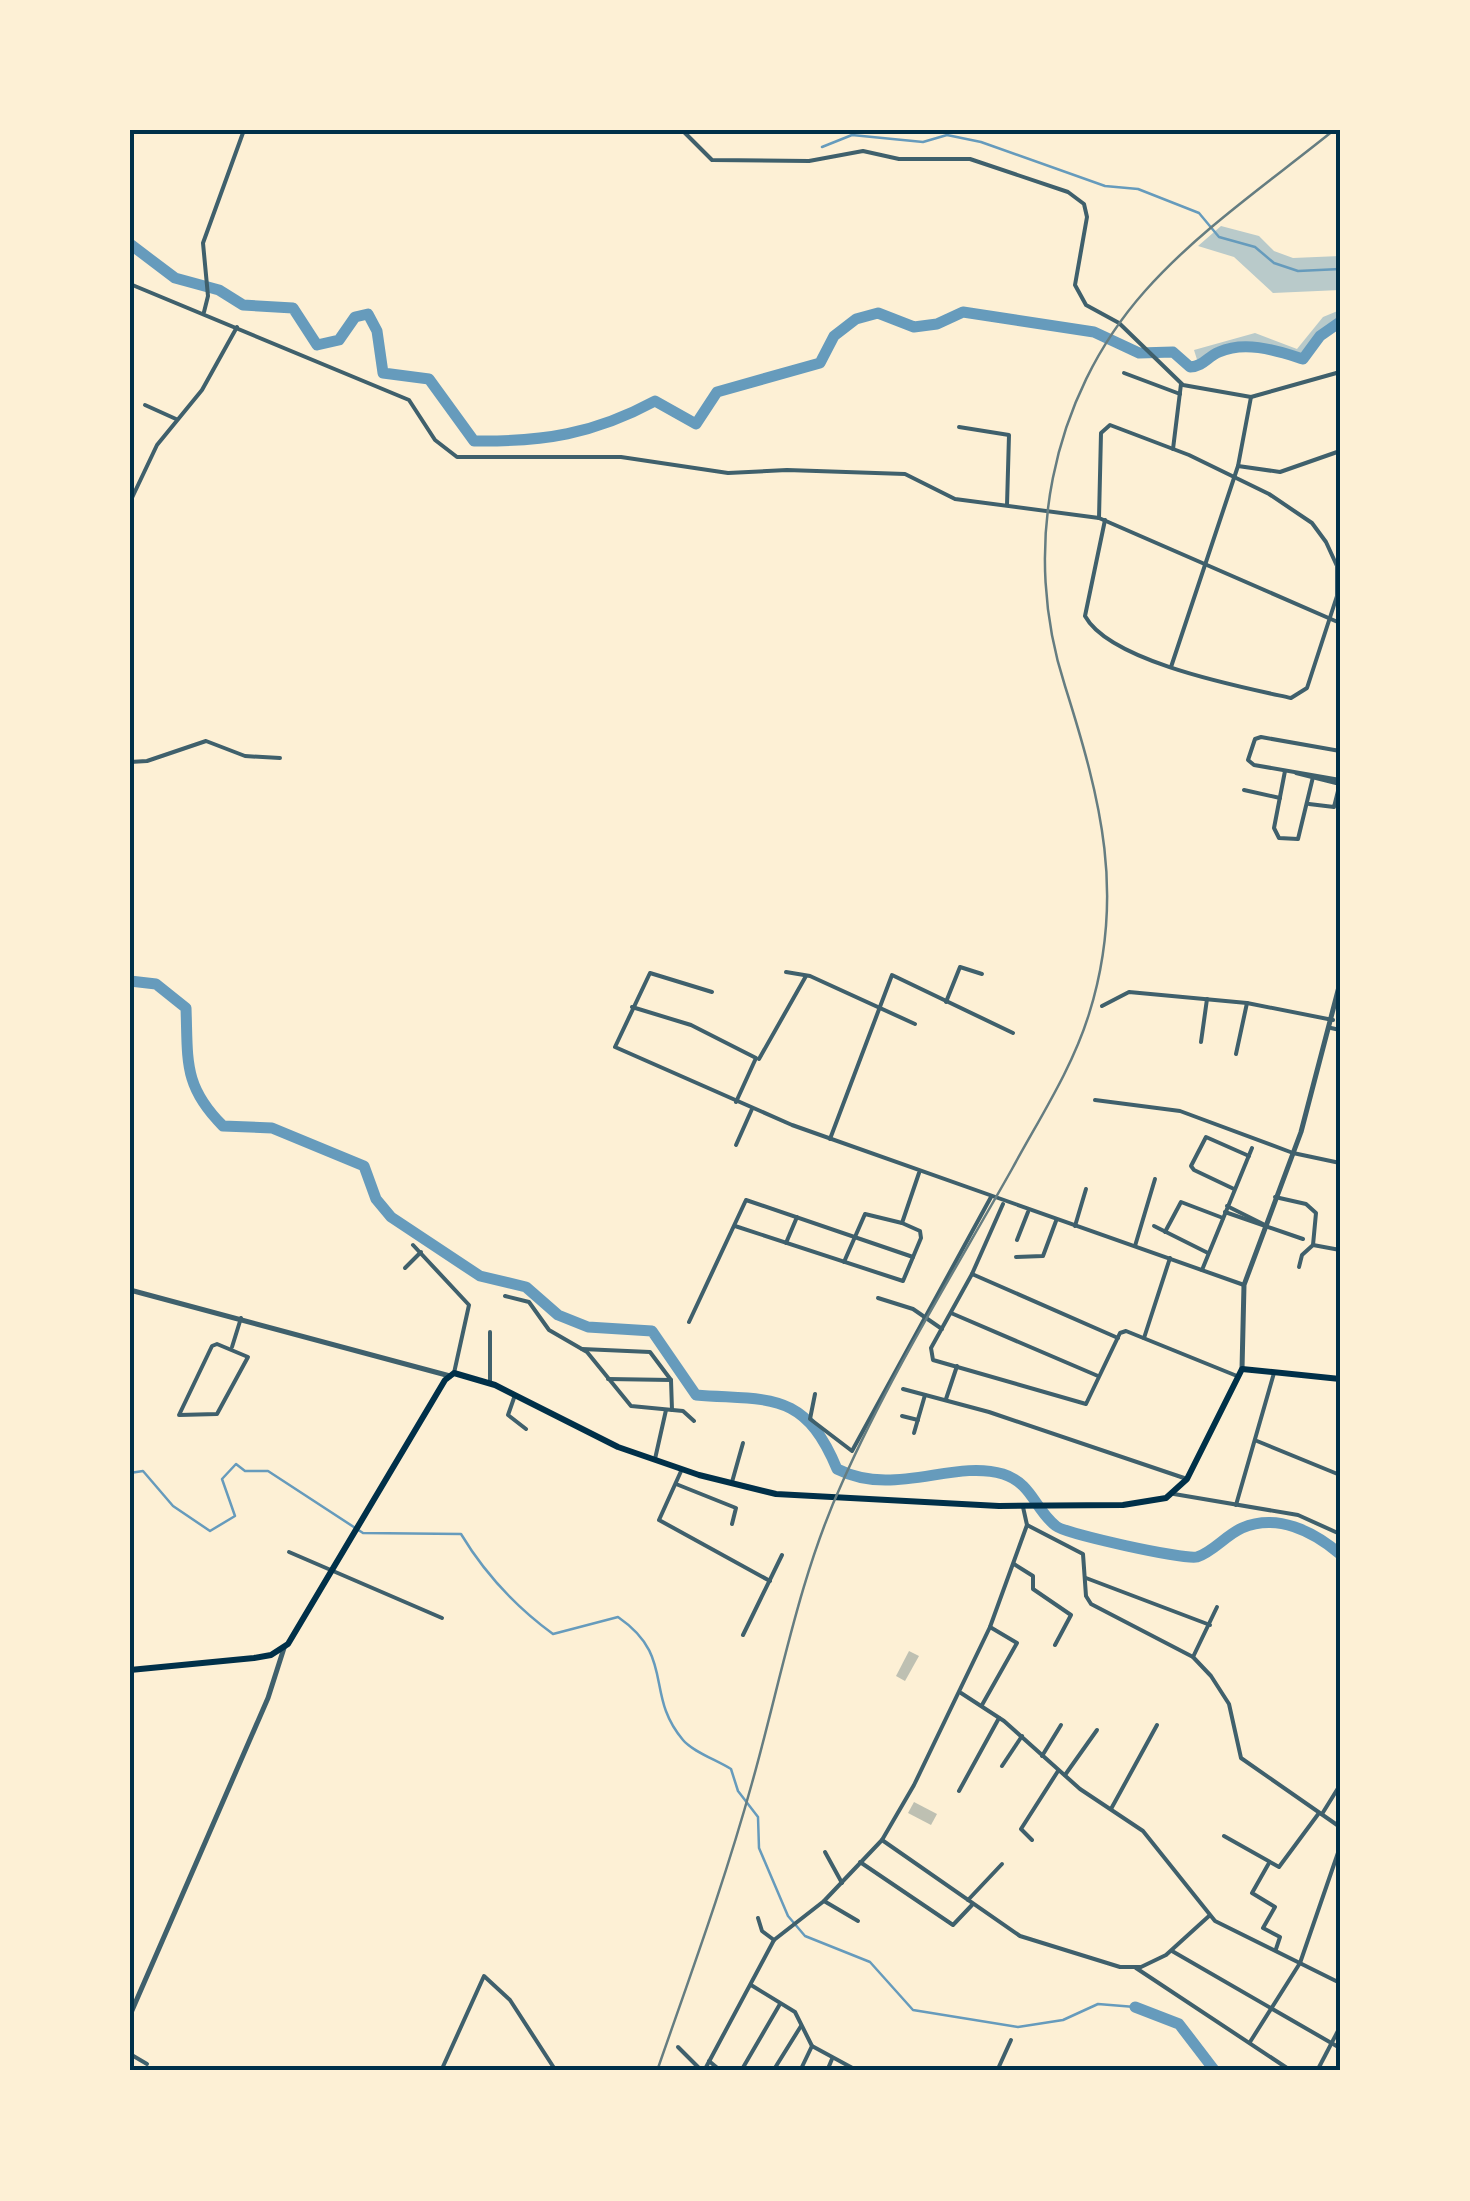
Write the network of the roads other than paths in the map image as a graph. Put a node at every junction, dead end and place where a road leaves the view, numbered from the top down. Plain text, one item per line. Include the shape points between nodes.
1 (244, 130) edge
2 (682, 130) edge
3 (130, 284) edge
4 (204, 312) junction
5 (236, 326) junction
6 (1340, 372) edge
7 (1124, 373) dead end
8 (1182, 383) junction
9 (1180, 394) junction
10 (1252, 397) junction
11 (145, 405) dead end
12 (176, 418) junction
13 (959, 426) dead end
14 (1173, 449) junction
15 (1340, 451) edge
16 (1238, 466) junction
17 (1234, 476) junction
18 (130, 502) edge
19 (1007, 505) junction
20 (1102, 519) junction
21 (1204, 564) junction
22 (1329, 618) junction
23 (1340, 623) edge
24 (1171, 667) junction
25 (1340, 751) edge
26 (280, 758) dead end
27 (130, 762) edge
28 (1285, 771) junction
29 (1313, 777) junction
30 (1340, 783) edge
31 (1244, 790) dead end
32 (1280, 798) junction
33 (1308, 803) junction
34 (786, 972) dead end
35 (982, 974) dead end
36 (807, 975) junction
37 (1340, 983) edge
38 (712, 992) dead end
39 (1207, 999) junction
40 (946, 1002) junction
41 (1247, 1002) junction
42 (1102, 1006) dead end
43 (632, 1007) junction
44 (878, 1007) junction
45 (915, 1024) dead end
46 (1332, 1024) junction
47 (1340, 1030) edge
48 (1013, 1033) dead end
49 (1201, 1042) dead end
50 (1236, 1054) dead end
51 (756, 1063) junction
52 (1094, 1100) dead end
53 (736, 1102) junction
54 (752, 1109) junction
55 (830, 1139) junction
56 (736, 1145) dead end
57 (1252, 1148) dead end
58 (1293, 1153) junction
59 (1250, 1156) junction
60 (1340, 1163) edge
61 (920, 1171) junction
62 (1155, 1179) dead end
63 (1086, 1189) dead end
64 (1234, 1189) junction
65 (991, 1197) junction
66 (1275, 1198) junction
67 (1004, 1202) junction
68 (1028, 1210) junction
69 (1225, 1212) junction
70 (797, 1217) junction
71 (1056, 1220) junction
72 (902, 1223) junction
73 (735, 1226) junction
74 (1075, 1226) junction
75 (1154, 1226) dead end
76 (1266, 1227) junction
77 (1164, 1232) junction
78 (854, 1237) junction
79 (1017, 1240) dead end
80 (1303, 1240) dead end
81 (786, 1243) junction
82 (413, 1245) dead end
83 (1135, 1246) junction
84 (1313, 1246) junction
85 (1340, 1250) edge
86 (420, 1252) junction
87 (1208, 1253) junction
88 (913, 1257) junction
89 (1016, 1257) dead end
90 (1170, 1258) junction
91 (844, 1264) junction
92 (405, 1268) dead end
93 (1298, 1268) dead end
94 (1202, 1270) junction
95 (972, 1274) junction
96 (1244, 1285) junction
97 (130, 1290) edge
98 (505, 1296) dead end
99 (878, 1298) dead end
100 (951, 1312) junction
101 (924, 1316) junction
102 (242, 1318) junction
103 (689, 1322) dead end
104 (942, 1329) junction
105 (490, 1332) dead end
106 (1118, 1338) junction
107 (1144, 1338) junction
108 (232, 1347) junction
109 (582, 1348) junction
110 (956, 1366) junction
111 (1239, 1372) junction
112 (1274, 1373) junction
113 (452, 1375) junction
114 (1100, 1377) junction
115 (608, 1379) junction
116 (1340, 1379) edge
117 (671, 1380) junction
118 (487, 1382) junction
119 (903, 1389) dead end
120 (814, 1394) dead end
121 (925, 1395) junction
122 (514, 1397) junction
123 (946, 1400) junction
124 (669, 1410) junction
125 (902, 1416) dead end
126 (918, 1420) junction
127 (694, 1421) dead end
128 (526, 1429) dead end
129 (914, 1433) dead end
130 (1257, 1440) junction
131 (743, 1443) dead end
132 (655, 1459) junction
133 (681, 1472) junction
134 (1340, 1475) edge
135 (1187, 1479) junction
136 (676, 1483) junction
137 (731, 1483) junction
138 (1174, 1494) junction
139 (1236, 1505) junction
140 (1025, 1506) junction
141 (732, 1524) dead end
142 (1026, 1524) junction
143 (1340, 1534) edge
144 (289, 1552) dead end
145 (782, 1555) dead end
146 (1014, 1564) junction
147 (328, 1572) junction
148 (1086, 1578) junction
149 (770, 1581) junction
150 (1217, 1607) dead end
151 (442, 1618) dead end
152 (1210, 1624) junction
153 (990, 1627) junction
154 (743, 1636) dead end
155 (1055, 1644) dead end
156 (284, 1648) junction
157 (1192, 1657) junction
158 (130, 1670) edge
159 (961, 1693) junction
160 (982, 1706) junction
161 (999, 1718) junction
162 (1061, 1724) dead end
163 (1157, 1726) dead end
164 (1097, 1730) dead end
165 (1022, 1736) junction
166 (1042, 1756) junction
167 (1002, 1766) dead end
168 (1058, 1771) junction
169 (1064, 1776) junction
170 (1340, 1785) edge
171 (959, 1791) dead end
172 (1111, 1809) junction
173 (1320, 1814) junction
174 (1340, 1826) edge
175 (1224, 1836) dead end
176 (882, 1840) junction
177 (1032, 1840) dead end
178 (1340, 1847) edge
179 (826, 1852) dead end
180 (860, 1862) junction
181 (1269, 1863) junction
182 (1002, 1864) dead end
183 (842, 1883) junction
184 (824, 1900) junction
185 (970, 1902) junction
186 (1210, 1915) junction
187 (758, 1918) dead end
188 (858, 1921) dead end
189 (774, 1940) junction
190 (1274, 1951) junction
191 (1172, 1952) junction
192 (1300, 1963) junction
193 (1136, 1968) junction
194 (1340, 1984) edge
195 (752, 1985) junction
196 (780, 2004) junction
197 (1272, 2009) junction
198 (130, 2015) edge
199 (802, 2026) junction
200 (1340, 2027) edge
201 (1011, 2040) dead end
202 (1250, 2042) junction
203 (1332, 2043) junction
204 (812, 2046) junction
205 (678, 2047) dead end
206 (1340, 2048) edge
207 (130, 2054) edge
208 (832, 2059) junction
209 (710, 2061) junction
210 (146, 2064) dead end
211 (1288, 2068) dead end
212 (854, 2070) edge
213 (441, 2071) edge
214 (556, 2071) edge
215 (703, 2071) edge
216 (721, 2071) edge
217 (741, 2071) edge
218 (773, 2071) edge
219 (800, 2071) edge
220 (827, 2071) edge
221 (997, 2071) edge
222 (1317, 2071) edge

1 - 4 street via 206,228
2 - 8 street via 712,160 809,161 863,151 970,159 1068,192 1087,209 1076,271 1079,296 1120,323
3 - 4 street
4 - 5 street
5 - 12 street via 202,390
5 - 19 street via 409,400 435,440 457,458 621,457 728,474 905,474 955,498
6 - 10 street
7 - 9 street
8 - 9 street
8 - 10 street
9 - 14 street
10 - 16 street
11 - 12 street
12 - 18 street
13 - 19 street via 1009,435
14 - 17 street
14 - 20 street via 1104,428
15 - 16 street via 1280,472
16 - 17 street
17 - 21 street
17 - 22 street via 1295,509 1326,542 1338,581
19 - 20 street
20 - 21 street
20 - 24 street via 1087,621 1124,647
21 - 22 street
21 - 24 street
22 - 23 street
22 - 24 street via 1312,680 1297,697
25 - 28 street via 1255,738 1250,764
26 - 27 street via 246,756 206,741
28 - 29 street
28 - 32 street
29 - 30 street
29 - 33 street
30 - 33 street via 1334,807
31 - 32 street
32 - 33 street via 1274,832 1279,838 1298,839
34 - 36 street
35 - 40 street via 960,967
36 - 44 street
36 - 51 street
37 - 46 street
38 - 43 street via 653,972
39 - 41 street
39 - 42 street via 1130,992
39 - 49 street
40 - 44 street via 892,975
40 - 48 street
41 - 46 street
41 - 50 street
43 - 51 street via 690,1025 753,1055
43 - 53 street via 616,1049
44 - 45 street
44 - 55 street
46 - 47 street
46 - 58 street
51 - 53 street
52 - 58 street via 1180,1111
53 - 54 street
54 - 55 street
54 - 56 street
55 - 61 street
57 - 59 street
58 - 60 street
58 - 66 street
59 - 64 street
59 - 64 street via 1206,1137 1195,1156 1194,1170
61 - 65 street
61 - 72 street
62 - 83 street
63 - 74 street
64 - 69 street
65 - 67 street
65 - 101 street
66 - 76 street
66 - 84 street via 1306,1204 1317,1216
67 - 68 street
67 - 95 street
68 - 71 street
68 - 79 street
69 - 76 street
69 - 77 street via 1181,1202
69 - 87 street
70 - 73 street via 746,1200
70 - 78 street
70 - 81 street
71 - 74 street
71 - 89 street via 1043,1256
72 - 78 street via 865,1214
72 - 88 street via 922,1234
73 - 81 street
73 - 103 street
74 - 83 street
75 - 77 street
76 - 80 street
76 - 96 street
77 - 87 street
78 - 88 street
78 - 91 street
81 - 91 street
82 - 86 street
83 - 90 street
84 - 85 street
84 - 93 street
86 - 92 street
86 - 113 street via 470,1305
87 - 94 street
88 - 91 street via 900,1282
90 - 94 street
90 - 107 street
94 - 96 street
95 - 100 street
95 - 106 street
96 - 111 street
97 - 102 street
98 - 109 street via 529,1302 550,1330
99 - 101 street
100 - 104 street
100 - 114 street
101 - 104 street
101 - 120 street via 852,1451 810,1419
102 - 108 street
102 - 113 street
104 - 110 street via 930,1355
105 - 118 street
106 - 107 street via 1126,1331
106 - 114 street
107 - 111 street
108 - 108 street via 212,1346 179,1415 218,1414 248,1356
109 - 115 street
109 - 117 street via 648,1351
110 - 114 street via 1086,1404
110 - 123 street
111 - 112 main road
111 - 135 main road
112 - 116 main road
112 - 130 street
113 - 118 main road
113 - 147 main road
115 - 117 street
115 - 124 street via 630,1406
117 - 124 street
118 - 122 main road
119 - 121 street
121 - 123 street
121 - 126 street
122 - 128 street via 510,1419
122 - 132 main road
123 - 135 street
124 - 127 street via 686,1412
124 - 132 street
125 - 126 street
126 - 129 street
130 - 134 street
130 - 139 street
131 - 137 street
132 - 133 main road
133 - 136 street
133 - 137 main road
135 - 138 main road
136 - 141 street via 736,1508
136 - 149 street via 659,1520
137 - 140 main road via 810,1498
138 - 139 street
138 - 140 main road via 1143,1504
139 - 143 street via 1298,1515
140 - 142 street
142 - 146 street
142 - 148 street via 1084,1554
144 - 147 street
145 - 149 street
146 - 153 street
146 - 155 street via 1032,1576 1033,1589 1071,1616
147 - 151 street
147 - 156 main road
148 - 152 street
148 - 157 street via 1091,1604
149 - 154 street
150 - 152 street
152 - 157 street
153 - 159 street
153 - 160 street via 1017,1643
156 - 158 main road via 254,1658
156 - 198 street via 282,1666
157 - 173 street via 1230,1704 1241,1758
159 - 160 street
159 - 176 street
160 - 161 street
161 - 165 street
161 - 171 street
162 - 166 street
163 - 172 street
164 - 169 street
165 - 166 street
165 - 167 street
166 - 168 street
168 - 169 street
168 - 177 street via 1021,1829
169 - 172 street
170 - 173 street
172 - 186 street via 1157,1846
173 - 174 street
173 - 181 street via 1280,1866
175 - 181 street
176 - 180 street
176 - 185 street
178 - 192 street
179 - 183 street
180 - 183 street
180 - 185 street via 953,1925
181 - 190 street via 1252,1893 1275,1906 1263,1928 1281,1938
182 - 185 street
183 - 184 street
184 - 188 street
184 - 189 street
185 - 193 street via 1020,1936
186 - 190 street
186 - 191 street
187 - 189 street
189 - 195 street
190 - 192 street
191 - 193 street
191 - 197 street
192 - 194 street
192 - 197 street
193 - 202 street
195 - 196 street
195 - 209 street
196 - 199 street
196 - 217 street
197 - 202 street
197 - 203 street
199 - 204 street
199 - 218 street
200 - 203 street
201 - 221 street
202 - 211 street
203 - 206 street
203 - 222 street
204 - 208 street
204 - 219 street
205 - 215 street
207 - 210 street
208 - 212 street
208 - 220 street
209 - 215 street
209 - 216 street
213 - 214 street via 484,1976 510,2000

